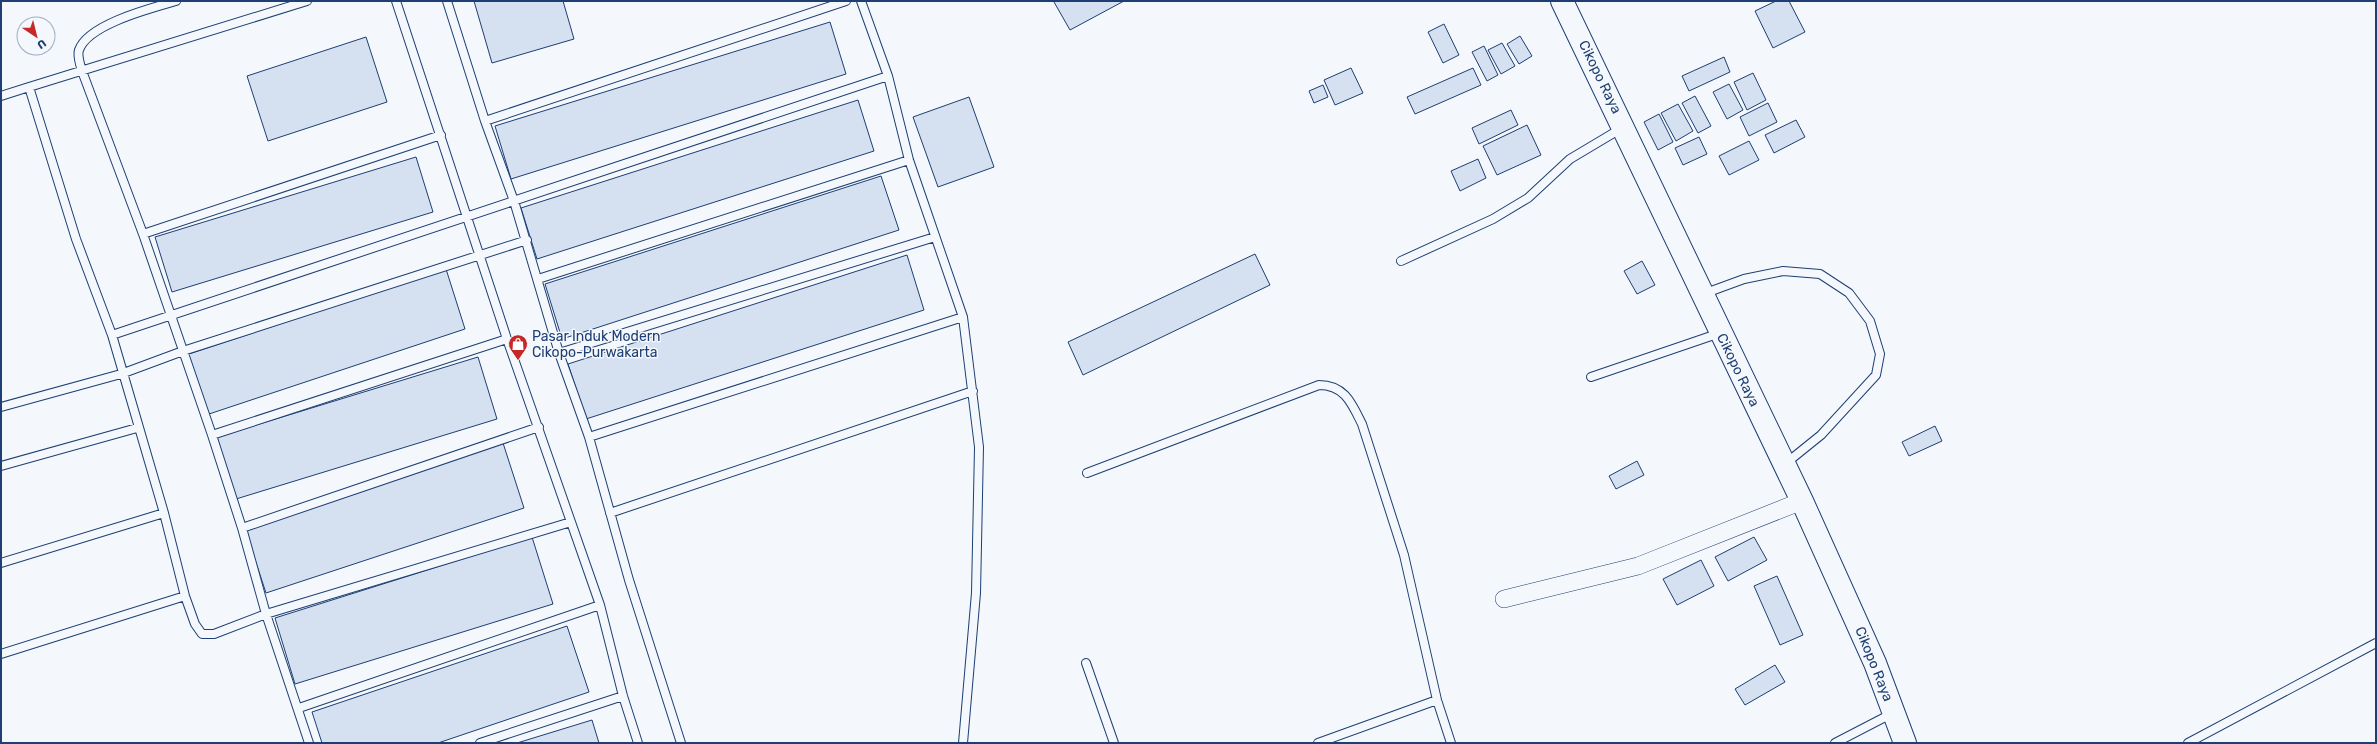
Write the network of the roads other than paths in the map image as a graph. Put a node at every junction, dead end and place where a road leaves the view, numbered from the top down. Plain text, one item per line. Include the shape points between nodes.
1 (176, 1) edge
2 (307, 1) edge
3 (396, 1) edge
4 (447, 1) edge
5 (846, 1) edge
6 (861, 1) edge
7 (1562, 1) edge
8 (82, 71) junction
9 (888, 76) junction
10 (29, 87) junction
11 (1, 96) edge
12 (485, 121) junction
13 (1624, 126) junction
14 (441, 134) junction
15 (909, 160) junction
16 (514, 201) junction
17 (467, 215) junction
18 (143, 234) junction
19 (935, 237) junction
20 (526, 240) junction
21 (481, 255) junction
22 (1401, 261) dead end
23 (538, 280) junction
24 (1703, 294) junction
25 (171, 315) junction
26 (963, 318) junction
27 (1720, 333) junction
28 (112, 335) junction
29 (507, 339) junction
30 (183, 351) junction
31 (559, 353) junction
32 (121, 374) junction
33 (1591, 377) dead end
34 (973, 391) junction
35 (1, 406) edge
36 (539, 427) junction
37 (137, 428) junction
38 (212, 435) junction
39 (588, 437) junction
40 (1784, 464) junction
41 (1, 466) edge
42 (1087, 474) dead end
43 (1802, 501) junction
44 (164, 513) junction
45 (610, 513) junction
46 (571, 522) junction
47 (242, 528) junction
48 (1, 563) edge
49 (185, 596) junction
50 (1504, 599) dead end
51 (600, 605) junction
52 (266, 614) junction
53 (2376, 643) edge
54 (1, 654) edge
55 (1086, 662) dead end
56 (623, 696) junction
57 (1438, 700) junction
58 (299, 708) junction
59 (1894, 713) junction
60 (310, 743) edge
61 (480, 743) edge
62 (638, 743) edge
63 (681, 743) edge
64 (963, 743) edge
65 (1114, 743) edge
66 (1318, 743) edge
67 (1451, 743) edge
68 (1835, 743) edge
69 (1905, 743) edge
70 (2188, 743) edge

1 - 8 lane via 119,20 84,41 78,54
2 - 8 lane
3 - 14 lane
4 - 12 lane
5 - 12 lane
6 - 9 lane
7 - 13 highway, Cikopo Raya
8 - 10 lane
8 - 18 lane
9 - 15 lane
9 - 16 lane
10 - 11 lane
10 - 28 lane via 76,239
12 - 16 lane
13 - 22 lane via 1570,159 1528,198 1493,219
13 - 24 highway, Cikopo Raya
14 - 17 lane
14 - 18 lane
15 - 19 lane
15 - 23 lane
16 - 17 lane
16 - 20 lane
17 - 21 lane
17 - 25 lane
18 - 25 lane
19 - 26 lane
19 - 31 lane
20 - 21 lane
20 - 23 lane
21 - 29 lane
21 - 30 lane
23 - 31 lane
24 - 27 highway, Cikopo Raya
24 - 40 lane via 1744,279 1783,271 1820,274 1849,293 1870,321 1880,354 1876,375 1821,435
25 - 28 lane
25 - 30 lane
26 - 34 lane
26 - 39 lane
27 - 33 lane
27 - 40 highway, Cikopo Raya
28 - 32 lane
29 - 36 lane
29 - 38 lane
30 - 32 lane
30 - 38 lane
31 - 39 lane
32 - 35 lane
32 - 37 lane
34 - 45 lane
34 - 64 lane via 979,447 976,593
36 - 46 lane
36 - 47 lane
37 - 41 lane
37 - 44 lane
38 - 47 lane
39 - 45 lane
40 - 43 highway, Cikopo Raya
42 - 57 lane via 1319,385 1331,385 1340,390 1353,406 1362,424 1404,555
43 - 50 street via 1638,566
43 - 59 highway, Cikopo Raya via 1875,663
44 - 48 lane
44 - 49 lane
45 - 63 lane
46 - 51 lane
46 - 52 lane
47 - 52 lane
49 - 52 lane via 195,624 205,635
49 - 54 lane
51 - 56 lane
51 - 58 lane
52 - 58 lane
53 - 70 lane
55 - 65 lane
56 - 61 lane
56 - 62 lane
57 - 66 lane
57 - 67 lane
58 - 60 lane
59 - 68 lane
59 - 69 highway, Cikopo Raya

